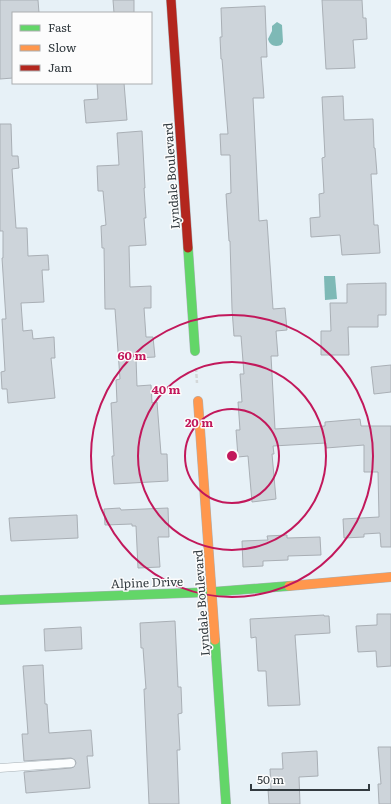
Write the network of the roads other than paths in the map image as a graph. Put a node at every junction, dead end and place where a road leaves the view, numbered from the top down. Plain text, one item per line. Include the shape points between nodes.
1 (171, 0) edge
2 (195, 351) road end
3 (198, 401) road end
4 (391, 577) edge
5 (212, 592) junction
6 (0, 600) edge
7 (71, 763) dead end
8 (0, 768) edge
9 (226, 804) edge

1 - 2 street, Lyndale Boulevard
3 - 5 street, Lyndale Boulevard
4 - 5 street, Alpine Drive
5 - 6 street, Alpine Drive
5 - 9 street, Lyndale Boulevard
7 - 8 lane

